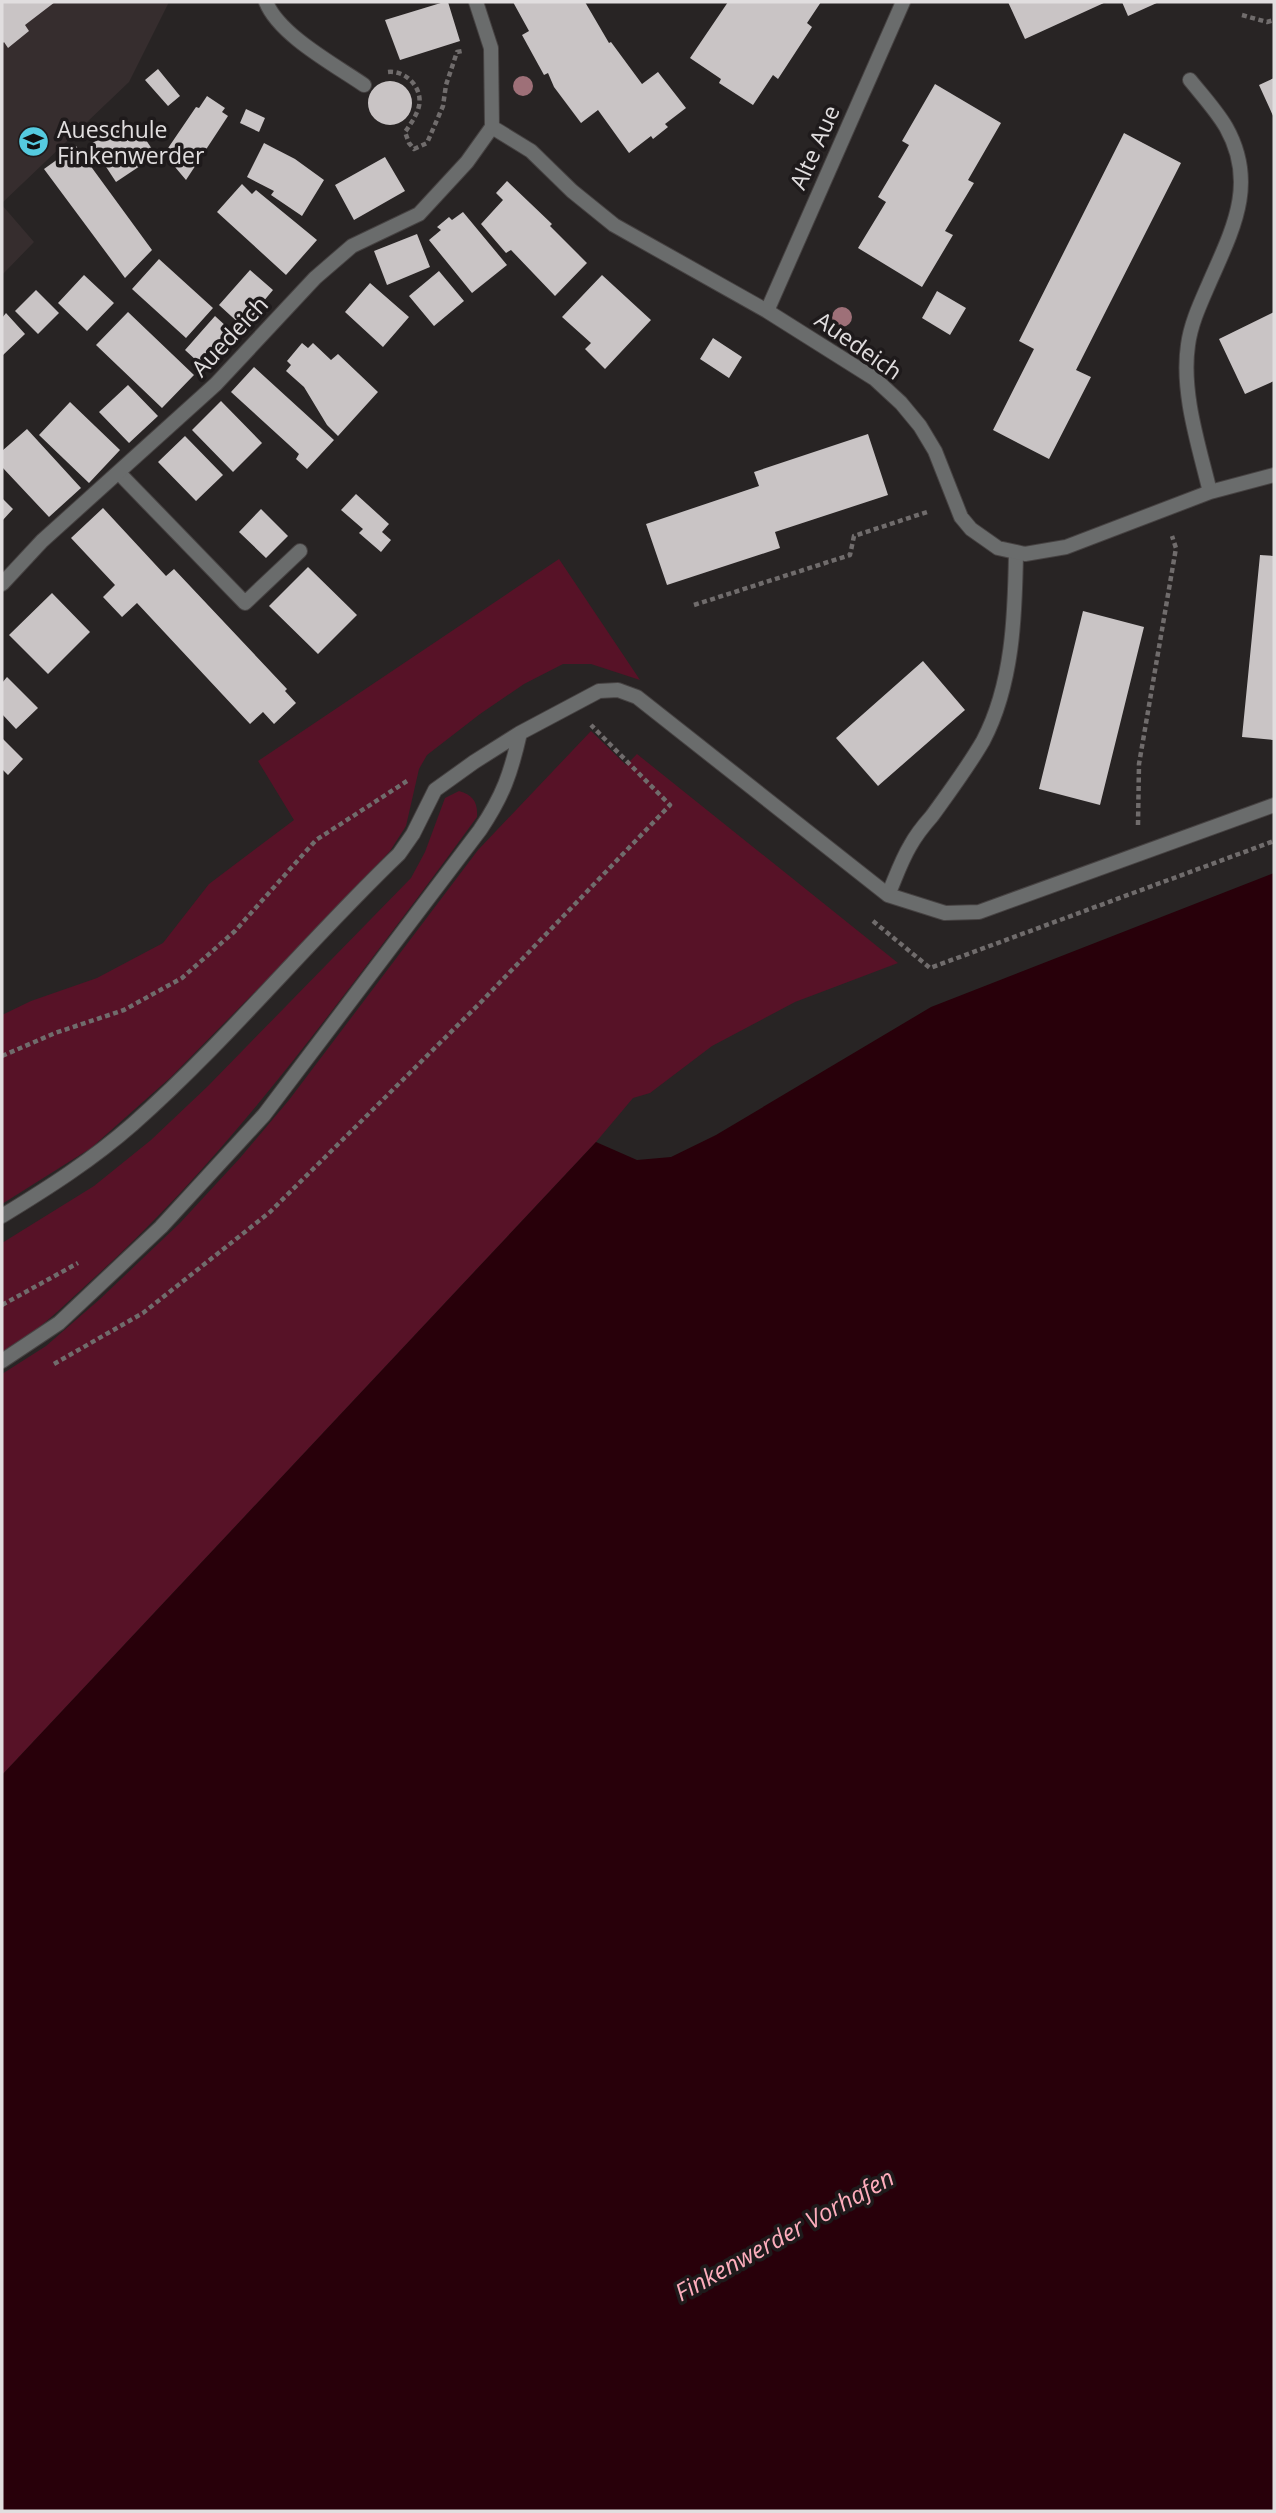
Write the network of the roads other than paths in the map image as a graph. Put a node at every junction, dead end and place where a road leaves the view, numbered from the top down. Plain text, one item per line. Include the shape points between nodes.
1 (266, 2) edge
2 (476, 2) edge
3 (903, 2) edge
4 (1190, 80) dead end
5 (364, 85) road end
6 (492, 127) junction
7 (767, 311) junction
8 (119, 473) junction
9 (1274, 475) edge
10 (1210, 492) junction
11 (300, 551) dead end
12 (1016, 553) junction
13 (2, 584) edge
14 (520, 733) junction
15 (1274, 805) edge
16 (888, 895) junction
17 (2, 1216) edge
18 (2, 1361) edge

1 - 5 street via 289,32
2 - 6 street via 491,48
3 - 7 street, Alte Aue
4 - 10 street via 1235,147 1242,190 1230,236 1195,315 1188,344 1190,405
6 - 7 street, Auedeich via 531,151 614,225
6 - 8 street, Auedeich via 419,214 352,246 315,278 216,384
7 - 12 street, Auedeich via 875,379 901,402 934,451 961,517 982,539
8 - 11 street via 245,603
8 - 13 street, Auedeich via 42,541
9 - 10 street, Auedeich
10 - 12 street, Auedeich via 1066,547
12 - 16 street via 1011,636 996,708 965,770 910,844
14 - 16 street via 599,691 626,692
14 - 17 street via 435,790 399,853 132,1125 62,1179
14 - 18 street via 510,775 480,830 264,1115 162,1227 59,1323
15 - 16 street via 979,912 945,913

